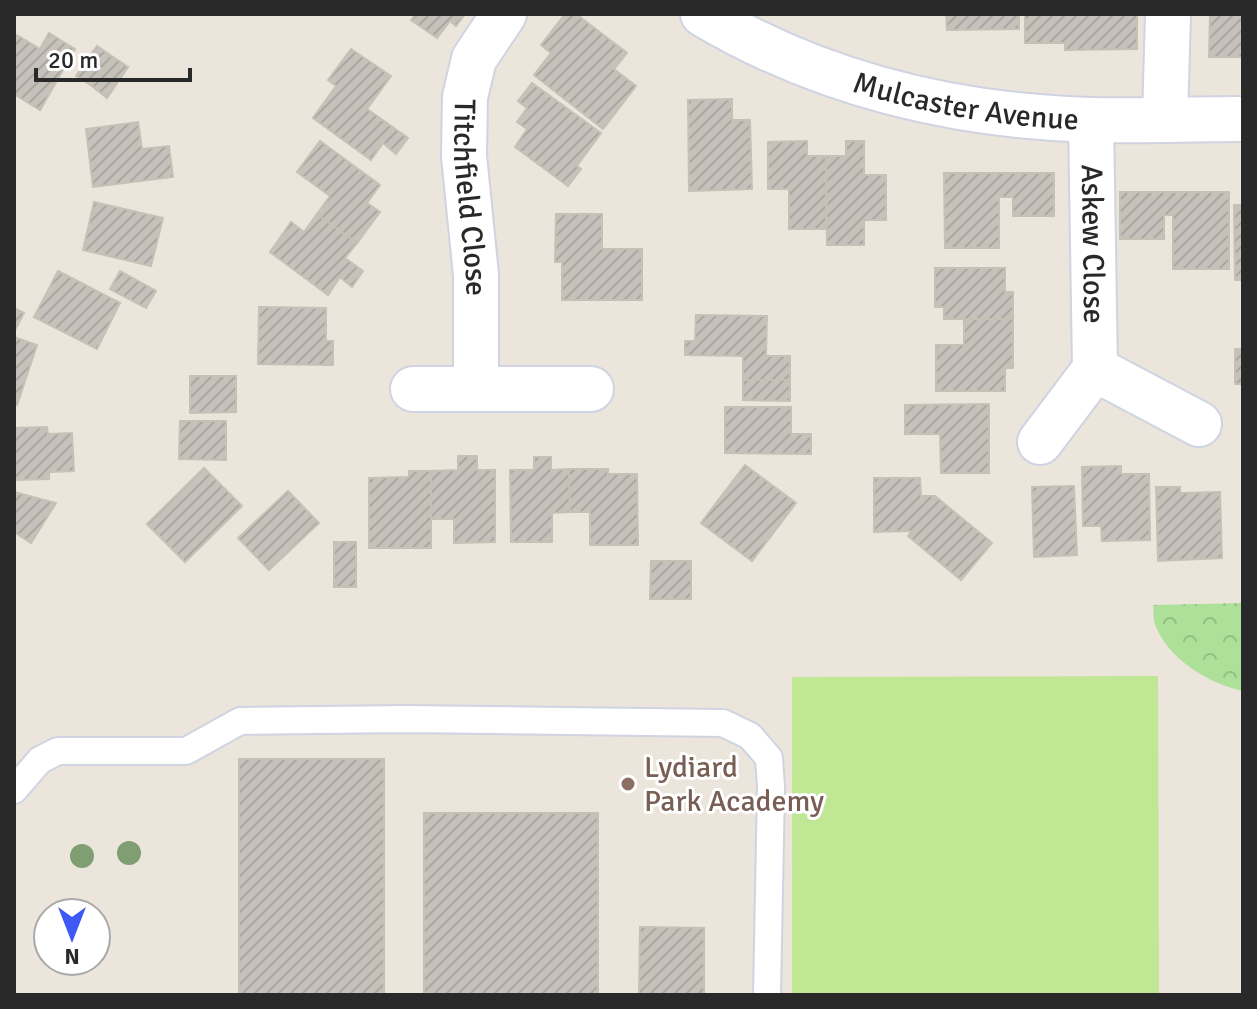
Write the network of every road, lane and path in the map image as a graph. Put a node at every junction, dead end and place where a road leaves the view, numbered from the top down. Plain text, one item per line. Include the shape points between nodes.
1 (504, 14) edge
2 (703, 14) edge
3 (1168, 14) edge
4 (1165, 119) junction
5 (1243, 119) edge
6 (1091, 120) junction
7 (1095, 369) junction
8 (413, 389) dead end
9 (476, 389) junction
10 (591, 389) dead end
11 (1199, 424) dead end
12 (1040, 442) dead end
13 (14, 790) edge
14 (767, 995) edge

1 - 9 street, Titchfield Close via 474,59 464,110 476,275
2 - 6 street, Mulcaster Avenue via 807,63 895,95 1003,114
3 - 4 street
4 - 5 street, Mulcaster Avenue
4 - 6 street, Mulcaster Avenue
6 - 7 street, Askew Close
7 - 11 street
7 - 12 street
8 - 9 street
9 - 10 street
13 - 14 lane via 40,760 58,751 186,751 240,721 723,723 750,736 769,758

